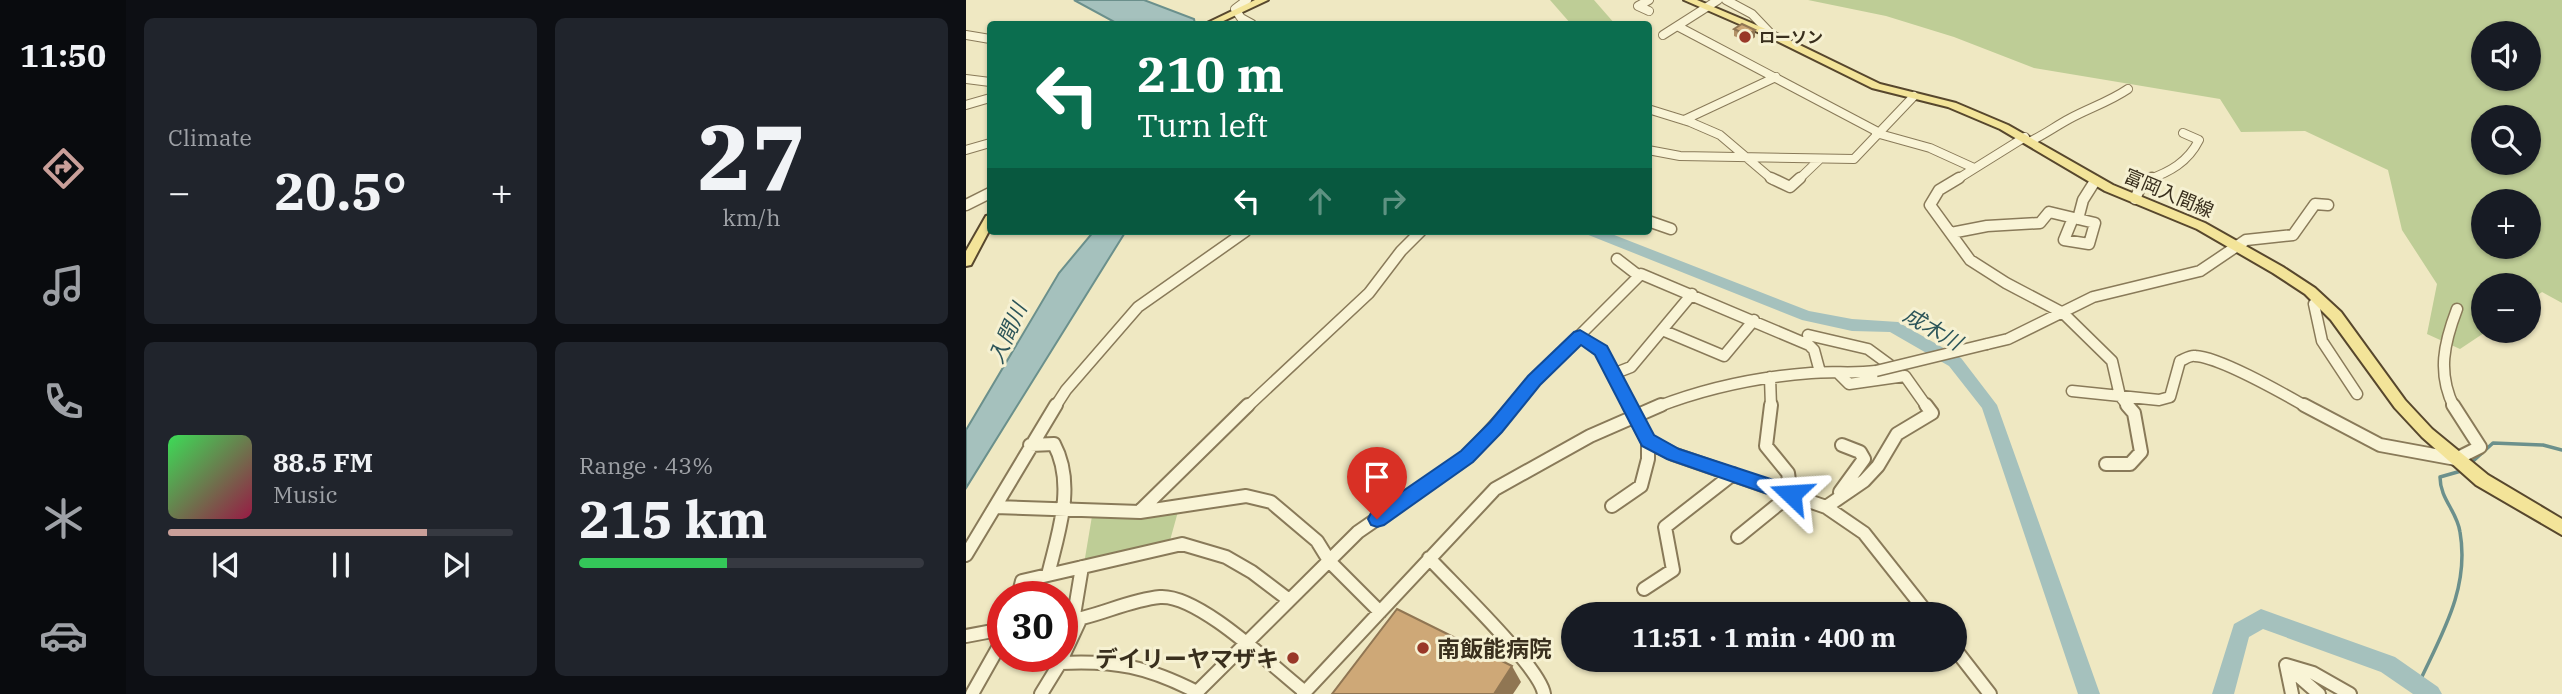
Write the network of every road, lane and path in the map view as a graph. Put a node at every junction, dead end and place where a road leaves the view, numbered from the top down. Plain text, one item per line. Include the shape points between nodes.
1 (1247, 0) edge
2 (1263, 0) edge
3 (1649, 0) edge
4 (1689, 0) edge
5 (1718, 0) edge
6 (1726, 0) edge
7 (1706, 7) junction
8 (1233, 11) junction
9 (1648, 11) dead end
10 (1215, 21) edge
11 (1248, 21) edge
12 (1679, 27) junction
13 (966, 35) edge
14 (1772, 35) junction
15 (1663, 36) dead end
16 (987, 38) edge
17 (1776, 77) junction
18 (966, 79) edge
19 (987, 82) edge
20 (2128, 89) dead end
21 (1914, 96) junction
22 (987, 98) edge
23 (966, 105) edge
24 (1652, 110) edge
25 (1684, 120) junction
26 (1877, 132) junction
27 (2183, 133) dead end
28 (2028, 139) junction
29 (987, 144) edge
30 (966, 150) edge
31 (1652, 151) edge
32 (1750, 158) junction
33 (1819, 160) junction
34 (1975, 168) junction
35 (2095, 181) junction
36 (987, 194) edge
37 (2135, 199) junction
38 (966, 205) edge
39 (2328, 205) dead end
40 (1652, 222) edge
41 (987, 224) edge
42 (1671, 229) dead end
43 (1951, 233) junction
44 (1240, 235) edge
45 (1417, 235) edge
46 (2236, 245) junction
47 (1617, 259) dead end
48 (966, 262) edge
49 (1639, 276) junction
50 (1692, 294) junction
51 (2320, 301) junction
52 (2457, 309) dead end
53 (2063, 313) junction
54 (1754, 320) junction
55 (1662, 330) junction
56 (1808, 335) dead end
57 (1580, 336) junction
58 (1820, 372) junction
59 (1839, 373) junction
60 (1613, 374) junction
61 (1905, 376) junction
62 (1770, 377) junction
63 (2073, 391) dead end
64 (2357, 394) dead end
65 (2120, 397) junction
66 (1635, 416) junction
67 (1648, 440) junction
68 (1030, 445) junction
69 (1842, 445) dead end
70 (2456, 459) junction
71 (2106, 464) dead end
72 (1734, 474) junction
73 (1791, 494) junction
74 (1612, 506) dead end
75 (995, 507) junction
76 (1826, 507) junction
77 (1064, 509) junction
78 (1140, 512) junction
79 (2562, 528) edge
80 (1738, 537) dead end
81 (966, 555) edge
82 (1429, 558) junction
83 (1330, 562) junction
84 (1082, 567) junction
85 (1048, 575) junction
86 (1022, 581) edge
87 (1078, 589) edge
88 (1644, 589) dead end
89 (1289, 600) junction
90 (1919, 602) edge
91 (1380, 612) junction
92 (1078, 619) edge
93 (987, 632) edge
94 (966, 636) edge
95 (1244, 643) junction
96 (1078, 662) edge
97 (1967, 664) edge
98 (2286, 665) junction
99 (987, 667) edge
100 (1054, 672) edge
101 (1196, 693) edge
102 (1304, 693) edge
103 (972, 694) edge
104 (1041, 694) edge
105 (1544, 694) edge
106 (1990, 694) edge
107 (2292, 694) edge
108 (2319, 694) edge
109 (2350, 694) edge

1 - 8 street
2 - 8 main road
3 - 9 street via 1638,6
4 - 7 main road, 富岡入間線
5 - 7 street
6 - 14 street via 1741,5
7 - 12 street
7 - 14 main road, 富岡入間線
8 - 10 main road
8 - 11 street
12 - 15 street
12 - 17 street
13 - 16 street
14 - 21 main road, 富岡入間線 via 1862,81
17 - 25 street
17 - 26 street
18 - 19 street
20 - 28 street via 2044,136
21 - 26 street
21 - 28 main road, 富岡入間線 via 1968,111
22 - 23 street
24 - 25 street
25 - 32 street via 1728,141
26 - 33 street via 1854,159
26 - 34 street
27 - 37 street via 2199,140 2195,150 2182,164 2143,181
28 - 34 street
28 - 35 main road, 富岡入間線
29 - 30 street
31 - 32 street
32 - 33 street
32 - 33 street via 1790,187
34 - 43 street via 1931,198 1930,205
35 - 37 main road, 富岡入間線
35 - 43 street via 2075,218 2049,212 2040,223
36 - 38 street
37 - 46 main road, 富岡入間線
39 - 46 street via 2315,204 2293,235
40 - 42 street
41 - 48 main road
43 - 53 street via 1959,248 1986,271
44 - 68 street via 1138,307 1066,390
45 - 78 street via 1369,293 1279,374
46 - 51 main road, 富岡入間線
46 - 53 street via 2200,271 2093,297
47 - 49 street
49 - 50 street
49 - 57 street
50 - 54 street
50 - 55 street
51 - 64 street via 2314,304 2314,317 2321,345
51 - 70 main road, 富岡入間線 via 2346,327 2400,404
52 - 70 street via 2446,335 2442,372 2449,403 2480,447
53 - 59 street, bridge via 2008,339 1857,375
53 - 65 street via 2112,360
54 - 55 street via 1724,356
54 - 58 street via 1809,345
55 - 60 street via 1631,366
56 - 61 street via 1868,349
57 - 60 street via 1601,351
57 - 83 street via 1467,457 1358,532
58 - 59 street
58 - 62 street
59 - 61 street via 1849,384
60 - 66 street
61 - 76 street via 1932,413 1897,434 1864,481
62 - 66 street via 1660,404
62 - 73 street via 1766,446 1788,473
63 - 65 street
65 - 70 street via 2170,397 2180,360 2193,355 2276,390 2377,445 2435,451
65 - 71 street via 2134,413 2141,452 2130,464
66 - 67 street
66 - 82 street via 1565,447 1495,489
67 - 72 street via 1673,454
67 - 74 street via 1642,486
68 - 75 street
68 - 77 street via 1054,444 1061,453
69 - 76 street via 1860,452 1864,459
70 - 79 main road, 富岡入間線
72 - 73 street
72 - 88 street via 1665,527 1674,570
73 - 76 street
73 - 80 street
75 - 77 street
75 - 81 street
76 - 90 street via 1864,533
77 - 78 street
77 - 85 street
78 - 83 street via 1246,496 1271,502 1317,541
82 - 91 street
82 - 105 street via 1526,663 1543,685
83 - 89 street
83 - 91 street
84 - 85 street
84 - 87 street
84 - 89 street via 1182,544 1206,547 1253,571
85 - 86 street
89 - 95 street
91 - 102 street
92 - 95 street via 1158,597 1177,597 1199,607
93 - 94 street
95 - 101 street
95 - 102 street
96 - 101 street via 1145,667
97 - 106 street
98 - 107 street
98 - 108 street
98 - 109 street via 2313,673
99 - 103 street
100 - 104 street

